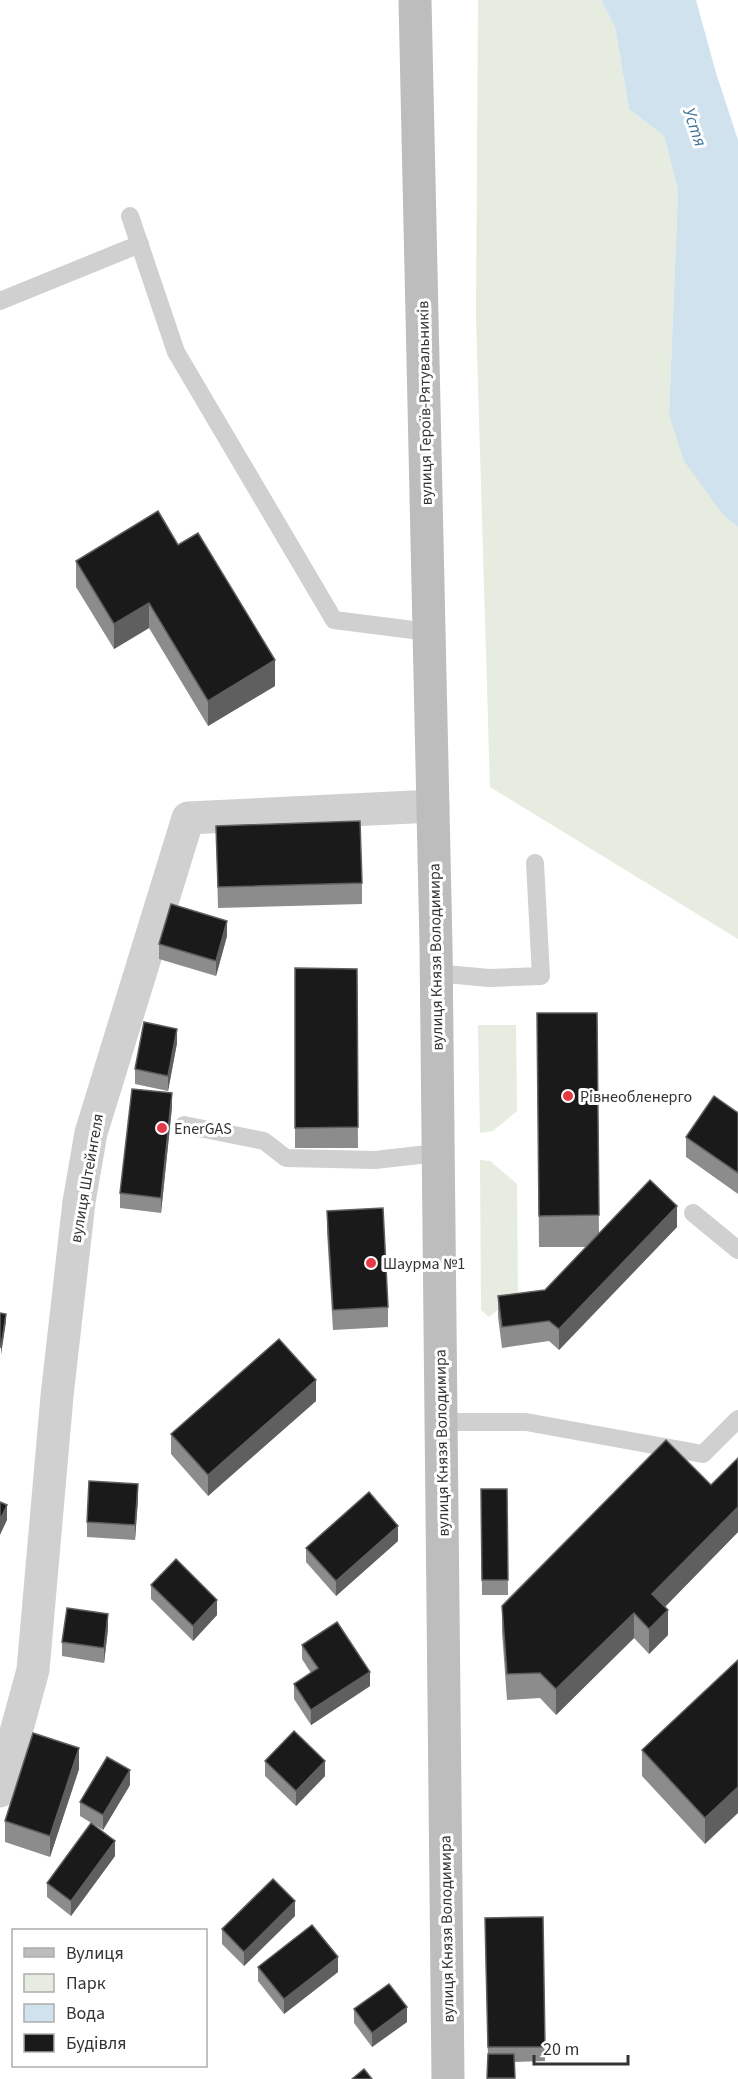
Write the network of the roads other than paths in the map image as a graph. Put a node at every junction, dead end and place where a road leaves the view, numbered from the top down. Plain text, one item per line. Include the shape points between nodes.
1 (415, 1) edge
2 (130, 216) dead end
3 (140, 244) junction
4 (0, 302) edge
5 (429, 632) junction
6 (433, 806) junction
7 (535, 863) dead end
8 (435, 973) junction
9 (184, 1125) dead end
10 (437, 1154) junction
11 (693, 1213) dead end
12 (738, 1250) edge
13 (738, 1419) edge
14 (441, 1422) junction
15 (0, 1791) edge
16 (448, 2079) edge

1 - 5 main road, вулиця Героїв-Рятувальників
2 - 3 lane
3 - 4 lane
3 - 5 lane via 176,352 334,620
5 - 6 main road, вулиця Героїв-Рятувальників
6 - 8 main road, вулиця Князя Володимира
6 - 15 street, вулиця Штейнгеля via 188,818 91,1133 79,1202 57,1396 33,1670
7 - 8 lane via 541,976 489,978
8 - 10 main road, вулиця Князя Володимира
9 - 10 lane via 264,1141 286,1158 375,1160
10 - 14 main road, вулиця Князя Володимира
11 - 12 lane
13 - 14 lane via 704,1454 526,1422
14 - 16 main road, вулиця Князя Володимира

